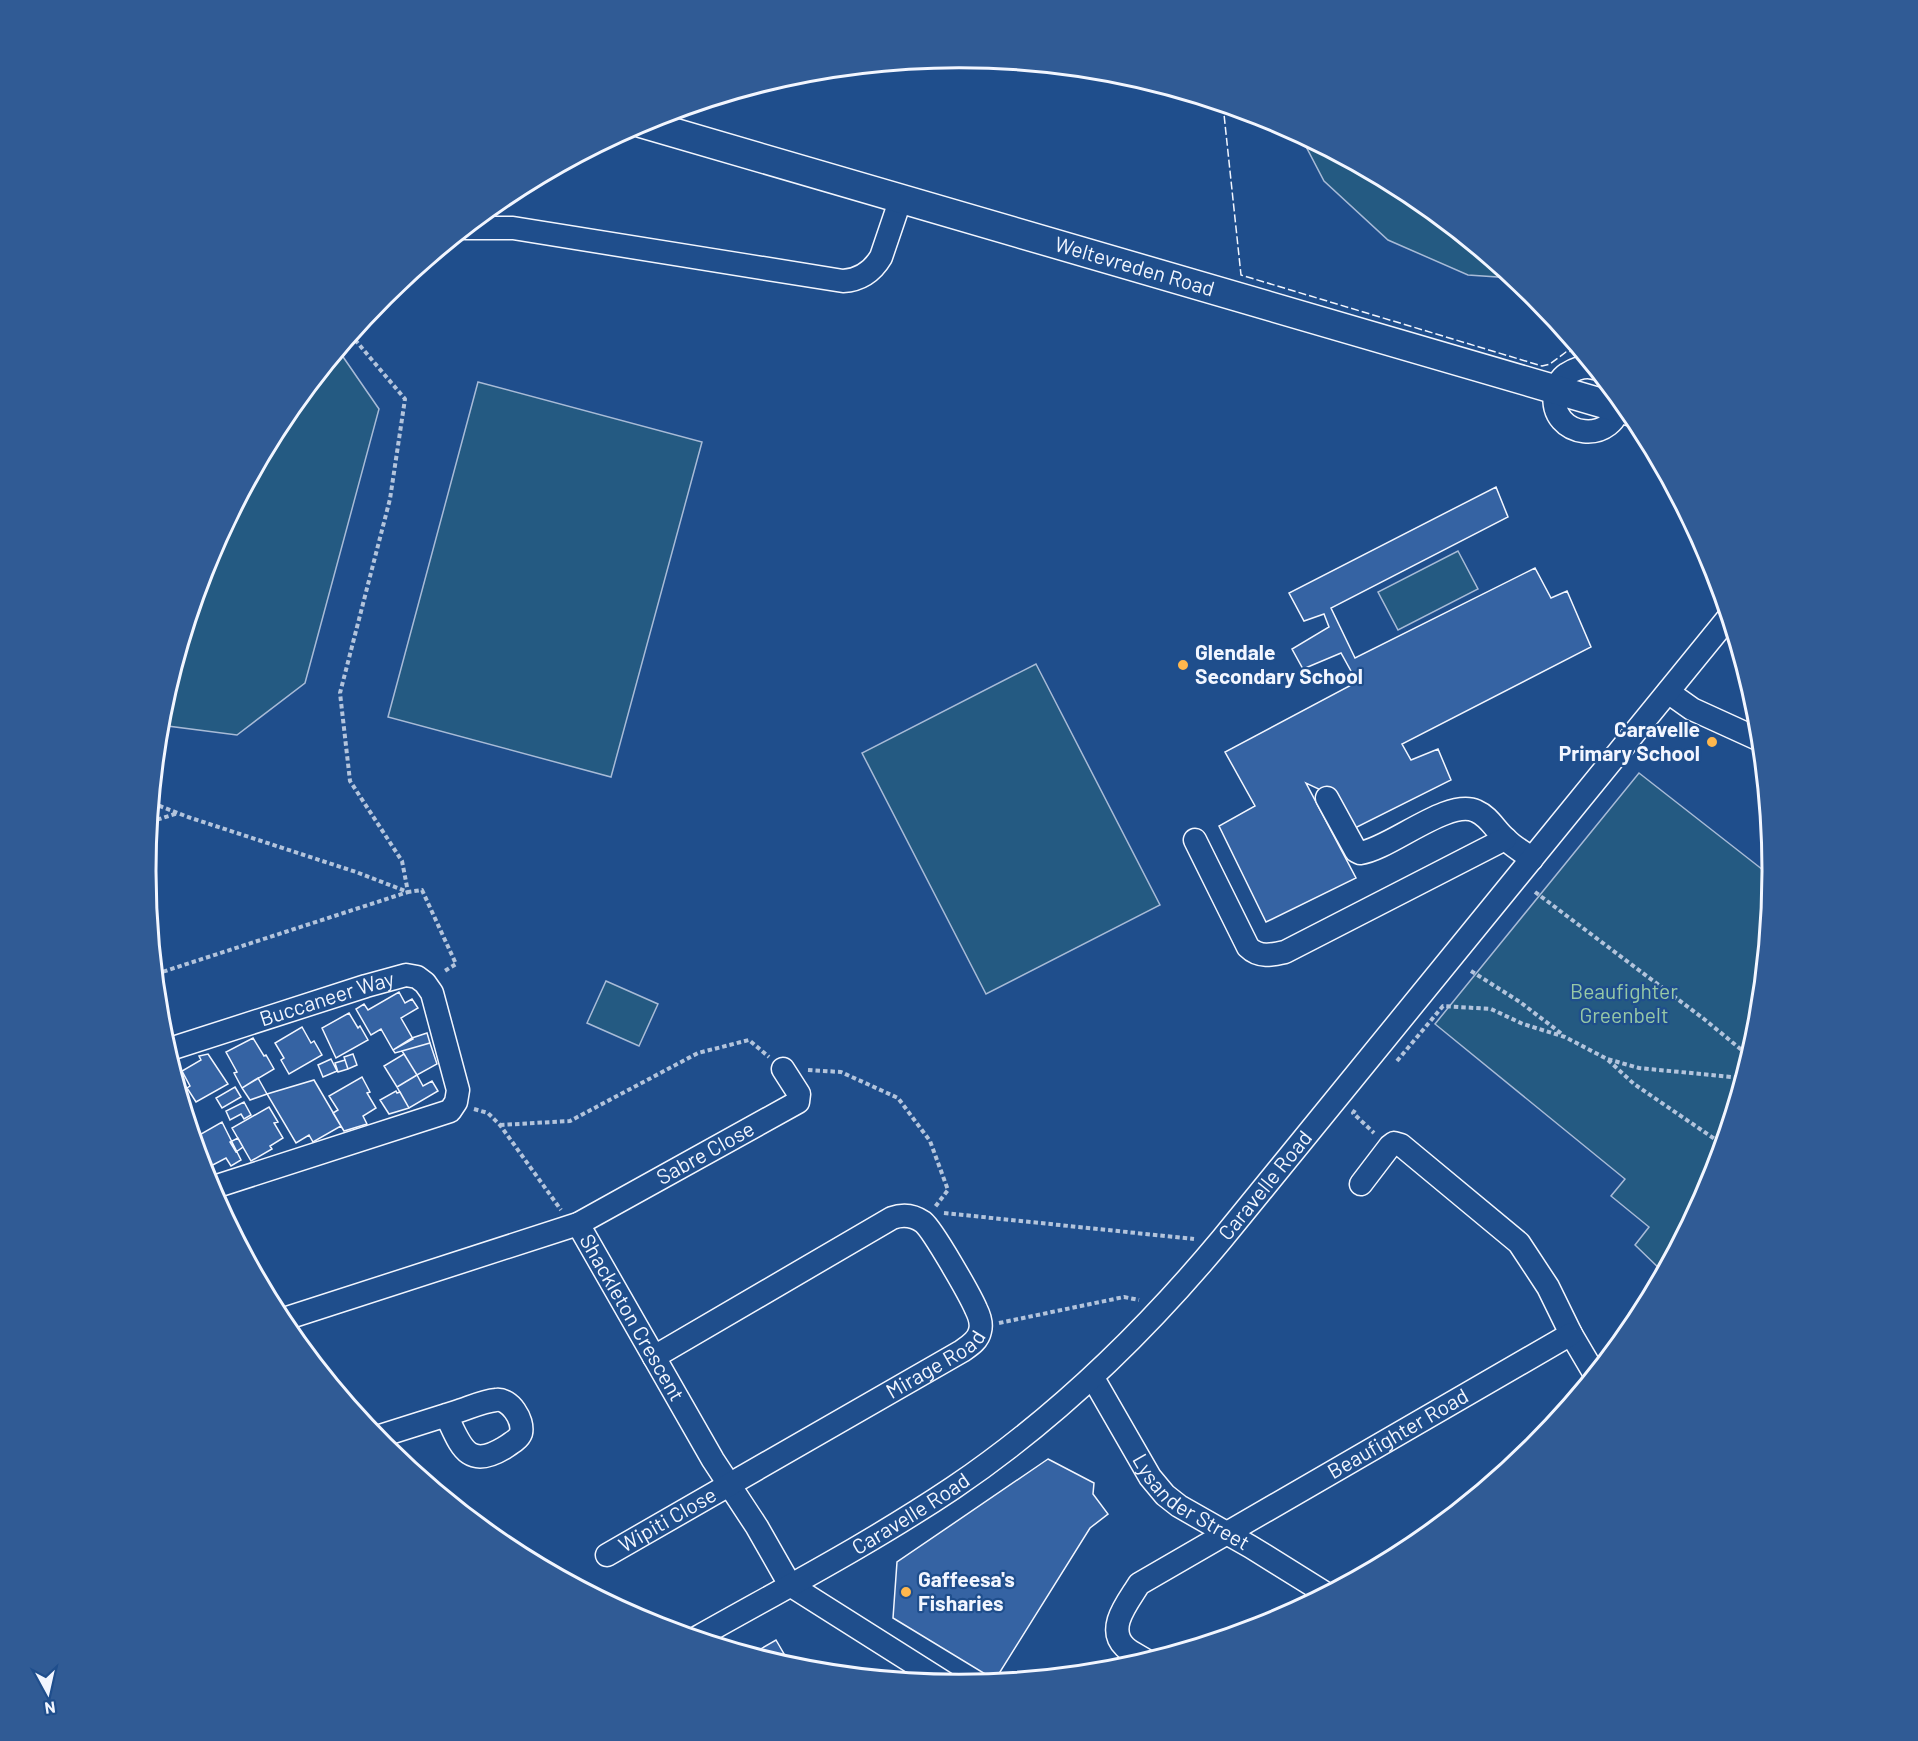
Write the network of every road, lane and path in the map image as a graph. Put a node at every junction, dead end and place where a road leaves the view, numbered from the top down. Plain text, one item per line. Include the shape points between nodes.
1 (656, 127) edge
2 (901, 198) junction
3 (477, 228) edge
4 (356, 340) edge
5 (1585, 368) edge
6 (1555, 390) junction
7 (1612, 403) edge
8 (1723, 624) edge
9 (1668, 692) junction
10 (1750, 736) edge
11 (1327, 798) dead end
12 (159, 805) edge
13 (178, 813) junction
14 (158, 819) edge
15 (1505, 839) junction
16 (1195, 840) dead end
17 (1532, 859) junction
18 (408, 892) junction
19 (1535, 892) dead end
20 (1471, 970) dead end
21 (163, 972) edge
22 (425, 983) junction
23 (1443, 1006) dead end
24 (1565, 1037) junction
25 (176, 1047) edge
26 (1742, 1050) edge
27 (1607, 1059) junction
28 (783, 1069) junction
29 (1735, 1077) edge
30 (456, 1102) junction
31 (1353, 1113) dead end
32 (500, 1125) junction
33 (1374, 1133) dead end
34 (1715, 1139) edge
35 (220, 1185) edge
36 (1360, 1185) dead end
37 (574, 1225) junction
38 (1194, 1239) dead end
39 (1139, 1300) dead end
40 (291, 1317) edge
41 (981, 1325) junction
42 (1571, 1334) junction
43 (654, 1356) junction
44 (1590, 1366) edge
45 (1093, 1378) junction
46 (446, 1415) dead end
47 (387, 1434) edge
48 (729, 1484) junction
49 (1226, 1532) junction
50 (607, 1554) dead end
51 (790, 1585) junction
52 (1318, 1589) edge
53 (706, 1632) edge
54 (1135, 1654) edge
55 (929, 1673) edge

1 - 2 main road, Weltevreden Road
2 - 3 street via 881,257 860,278 850,281 513,228
2 - 6 main road, Weltevreden Road
4 - 18 path via 405,399 390,500 340,693 350,781 402,861
5 - 6 street via 1563,376
6 - 7 main road, Weltevreden Road
8 - 9 street, Caravelle Road
9 - 10 street via 1692,709
9 - 17 street, Caravelle Road
11 - 15 street via 1360,853 1459,809 1476,811 1497,827
12 - 13 path
13 - 14 path
13 - 18 path
15 - 16 street via 1285,952 1270,956 1248,947
15 - 17 street
17 - 45 street, Caravelle Road via 1186,1281
18 - 21 path
18 - 22 path via 422,890 456,964
19 - 26 path
20 - 24 path
22 - 25 street, Buccaneer Way via 406,975
22 - 30 street, Buccaneer Way via 432,993 458,1090
23 - 24 path via 1491,1009
24 - 27 path
27 - 29 path via 1639,1068
27 - 34 path via 1634,1084
28 - 32 path via 748,1040 698,1053 570,1121
28 - 37 street, Sabre Close via 800,1094 798,1102
28 - 38 path via 841,1072 898,1098 930,1141 948,1190 931,1212
30 - 32 path via 488,1113
30 - 35 street via 444,1114
31 - 33 path
32 - 37 path
36 - 42 street via 1390,1146 1401,1145 1519,1243 1548,1287
37 - 40 street, Shackleton Crescent
37 - 43 street, Shackleton Crescent
39 - 41 path via 1124,1297
41 - 43 street, Mirage Road via 976,1308 927,1227 904,1215 892,1218
41 - 48 street, Mirage Road via 975,1341 962,1351
42 - 44 street
42 - 49 street, Beaufighter Road
43 - 48 street, Shackleton Crescent
45 - 49 street, Lysander Street via 1157,1487 1179,1506
45 - 51 street, Caravelle Road via 1041,1423 952,1488
46 - 47 street
48 - 50 street, Wipiti Close
48 - 51 street, Shackleton Crescent
49 - 52 street, Lysander Street
49 - 54 street, Beaufighter Road via 1139,1584 1119,1619 1117,1634 1124,1647
51 - 53 street, Caravelle Road
51 - 55 street

